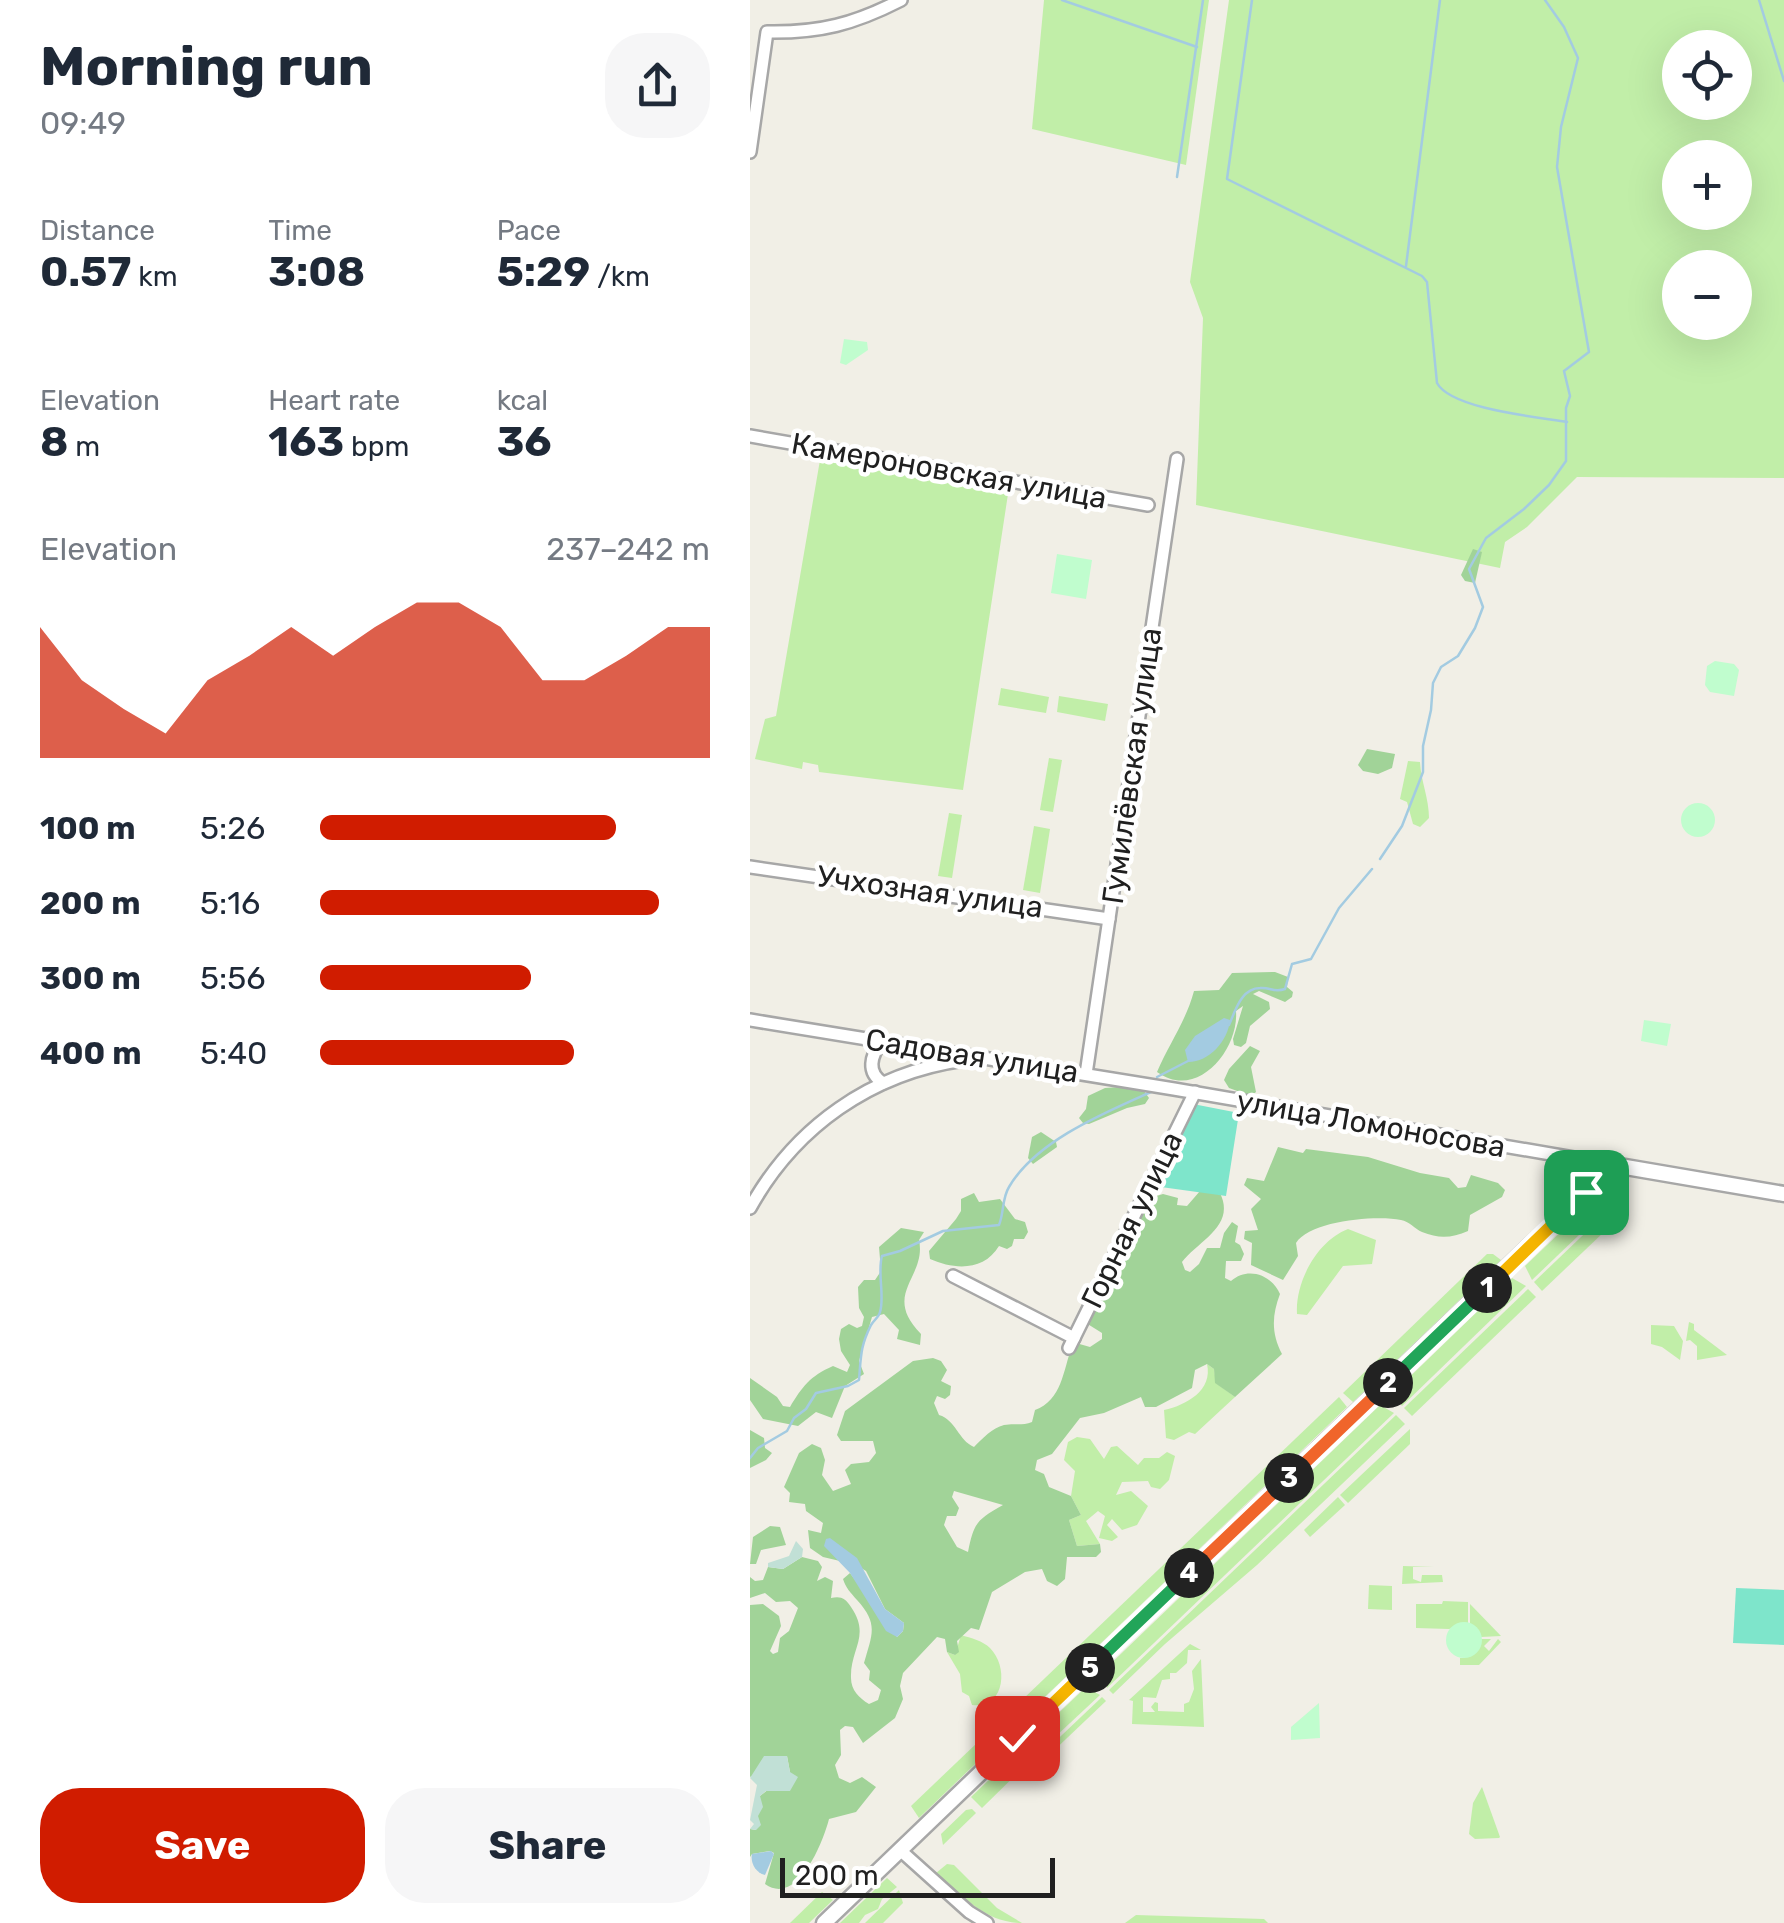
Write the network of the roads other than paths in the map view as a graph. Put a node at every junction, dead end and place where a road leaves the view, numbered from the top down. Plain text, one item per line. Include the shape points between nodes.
1 (902, 0) edge
2 (750, 152) edge
3 (750, 436) edge
4 (1177, 458) dead end
5 (1148, 504) dead end
6 (750, 867) edge
7 (1109, 919) junction
8 (750, 1020) edge
9 (881, 1042) junction
10 (978, 1058) junction
11 (1086, 1074) junction
12 (882, 1083) junction
13 (1195, 1092) junction
14 (1614, 1165) junction
15 (1784, 1194) edge
16 (750, 1208) edge
17 (954, 1276) dead end
18 (900, 1850) junction
19 (824, 1923) edge
20 (987, 1923) edge

1 - 2 street via 822,30 768,32
3 - 5 street, Камероновская улица
4 - 7 street, Гумилёвская улица
6 - 7 street, Учхозная улица
7 - 11 street, Гумилёвская улица
8 - 9 street, Садовая улица
9 - 10 street, Садовая улица
9 - 12 street via 871,1061
10 - 11 street, Садовая улица
10 - 12 street
11 - 13 street, Садовая улица
12 - 16 street via 810,1130
13 - 14 street, улица Ломоносова
13 - 17 street, Горная улица via 1072,1343
14 - 15 street, улица Ломоносова
14 - 18 street
18 - 19 street
18 - 20 street

